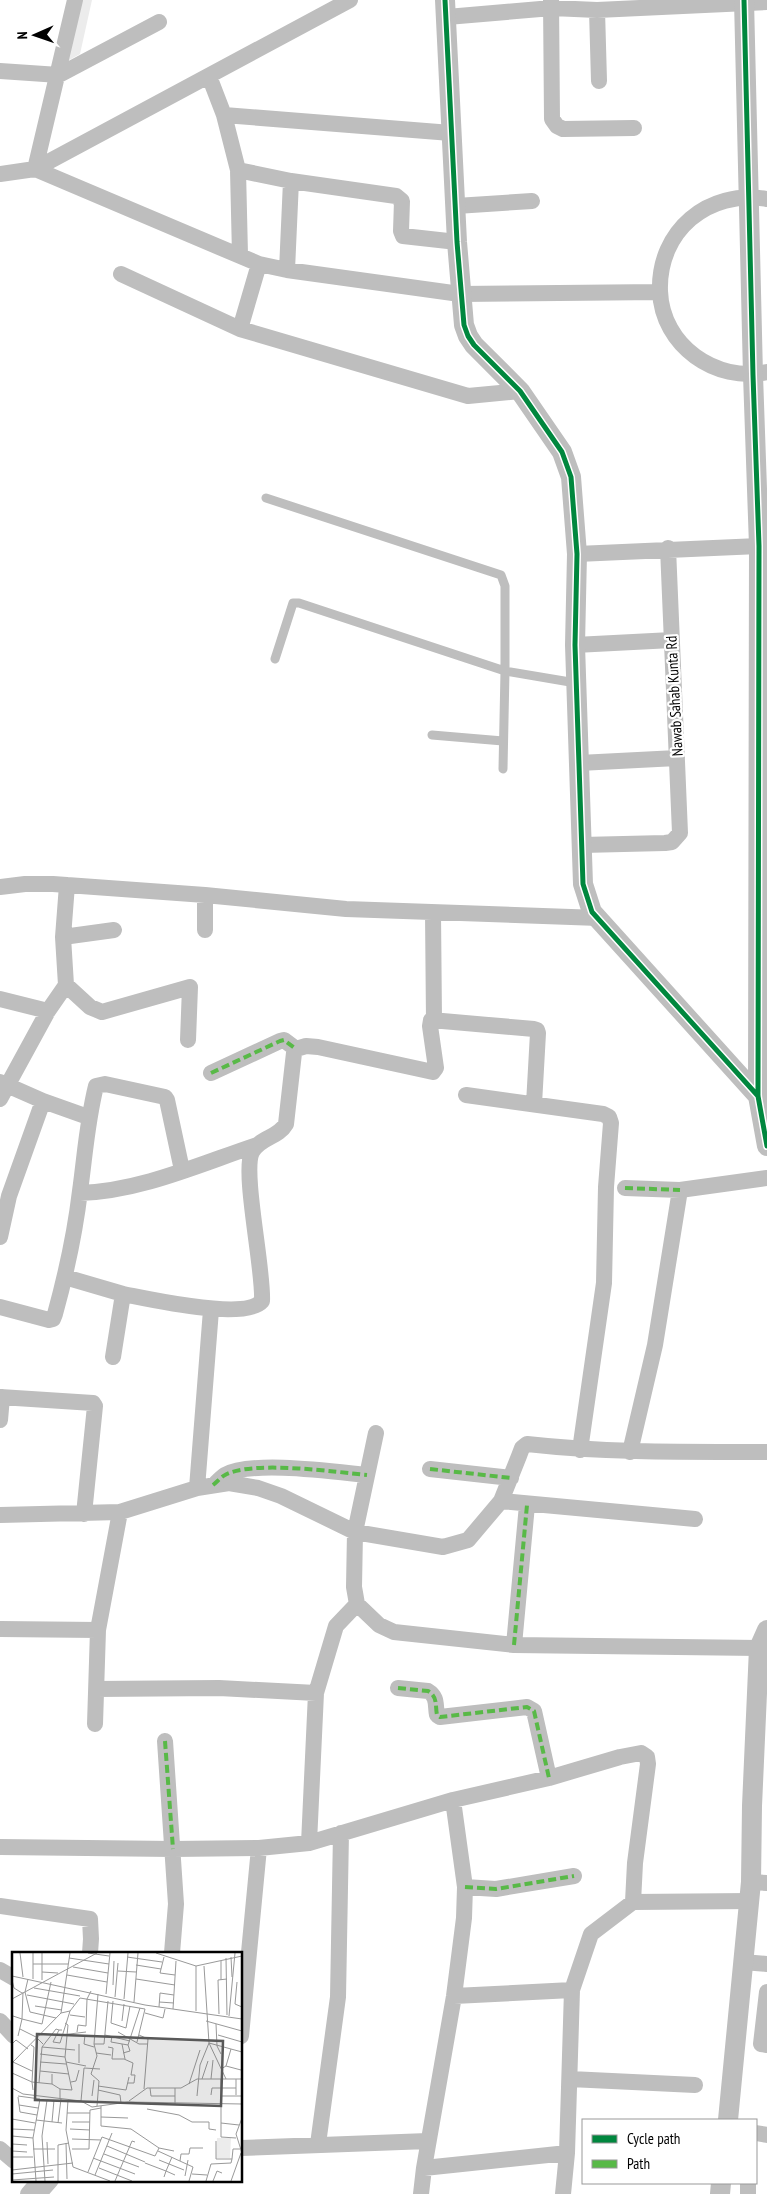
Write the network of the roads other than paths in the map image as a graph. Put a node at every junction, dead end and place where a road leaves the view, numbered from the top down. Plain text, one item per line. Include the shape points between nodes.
1 (75, 0) edge
2 (350, 0) edge
3 (744, 1) edge
4 (767, 2) edge
5 (552, 4) edge
6 (650, 4) edge
7 (323, 6) edge
8 (446, 8) edge
9 (597, 10) junction
10 (159, 22) dead end
11 (0, 71) edge
12 (59, 75) junction
13 (209, 76) junction
14 (599, 81) dead end
15 (224, 115) junction
16 (634, 128) dead end
17 (451, 133) junction
18 (35, 168) junction
19 (238, 170) junction
20 (0, 174) edge
21 (291, 181) junction
22 (758, 197) edge
23 (532, 201) dead end
24 (456, 206) junction
25 (457, 242) junction
26 (240, 255) junction
27 (259, 264) junction
28 (287, 270) junction
29 (121, 274) dead end
30 (660, 292) junction
31 (460, 294) junction
32 (240, 330) junction
33 (760, 374) edge
34 (520, 391) junction
35 (266, 498) dead end
36 (761, 534) edge
37 (668, 548) junction
38 (577, 554) junction
39 (672, 640) junction
40 (575, 645) junction
41 (275, 659) dead end
42 (505, 671) junction
43 (576, 683) junction
44 (432, 735) dead end
45 (503, 741) junction
46 (677, 758) junction
47 (579, 763) junction
48 (502, 769) dead end
49 (582, 845) junction
50 (67, 885) junction
51 (0, 887) edge
52 (204, 895) junction
53 (432, 913) junction
54 (599, 918) junction
55 (114, 930) dead end
56 (204, 930) dead end
57 (63, 937) junction
58 (66, 985) junction
59 (0, 999) edge
60 (48, 1011) junction
61 (434, 1020) junction
62 (188, 1040) dead end
63 (296, 1049) junction
64 (211, 1072) dead end
65 (4, 1083) edge
66 (466, 1095) dead end
67 (758, 1096) junction
68 (0, 1099) edge
69 (43, 1101) junction
70 (534, 1104) junction
71 (88, 1117) junction
72 (257, 1145) junction
73 (767, 1146) edge
74 (182, 1170) junction
75 (767, 1178) edge
76 (626, 1188) dead end
77 (680, 1190) junction
78 (80, 1193) junction
79 (0, 1237) edge
80 (65, 1277) junction
81 (123, 1294) junction
82 (0, 1307) edge
83 (211, 1310) junction
84 (113, 1357) dead end
85 (1, 1397) edge
86 (0, 1420) edge
87 (376, 1433) dead end
88 (580, 1450) junction
89 (630, 1452) junction
90 (767, 1452) edge
91 (430, 1469) dead end
92 (367, 1475) junction
93 (511, 1478) junction
94 (214, 1485) junction
95 (197, 1488) junction
96 (501, 1501) junction
97 (527, 1504) junction
98 (120, 1512) junction
99 (84, 1514) junction
100 (0, 1515) edge
101 (695, 1519) dead end
102 (355, 1532) junction
103 (357, 1604) junction
104 (0, 1629) edge
105 (98, 1630) junction
106 (763, 1639) edge
107 (514, 1646) junction
108 (398, 1688) dead end
109 (96, 1689) junction
110 (316, 1693) junction
111 (95, 1724) dead end
112 (761, 1734) edge
113 (165, 1741) dead end
114 (549, 1778) junction
115 (453, 1800) junction
116 (760, 1807) edge
117 (341, 1833) junction
118 (308, 1843) junction
119 (0, 1847) edge
120 (259, 1848) junction
121 (173, 1849) junction
122 (574, 1876) dead end
123 (465, 1886) junction
124 (756, 1889) edge
125 (633, 1902) junction
126 (0, 1906) edge
127 (90, 1952) edge
128 (172, 1952) edge
129 (743, 1962) junction
130 (767, 1964) edge
131 (0, 1970) edge
132 (12, 1977) edge
133 (572, 1990) junction
134 (767, 1992) edge
135 (454, 1996) junction
136 (0, 2021) edge
137 (242, 2026) edge
138 (12, 2034) edge
139 (767, 2045) edge
140 (570, 2079) junction
141 (695, 2085) dead end
142 (728, 2119) edge
143 (428, 2141) junction
144 (318, 2144) junction
145 (242, 2148) edge
146 (0, 2149) edge
147 (567, 2153) junction
148 (12, 2159) edge
149 (424, 2168) junction
150 (46, 2186) edge
151 (28, 2194) edge
152 (421, 2194) edge
153 (563, 2194) edge

1 - 12 street
2 - 7 street
3 - 4 street
3 - 6 street
3 - 22 street
5 - 8 street
5 - 9 street
5 - 16 street via 552,119 563,129
6 - 9 street
7 - 13 street
8 - 17 street
9 - 14 street
10 - 12 street
11 - 12 street
12 - 18 street
13 - 15 street
13 - 18 street
15 - 17 street
15 - 19 street
17 - 24 street
18 - 20 street
18 - 26 street
19 - 21 street
19 - 26 street
21 - 25 street via 396,196 402,201 401,231 404,236
21 - 28 street
22 - 30 street via 720,200 694,214 674,236 663,263
22 - 33 street
23 - 24 street
24 - 25 street
25 - 31 street
26 - 27 street
27 - 28 street
27 - 32 street
28 - 31 street
29 - 32 street
30 - 31 street
30 - 33 street via 666,319 680,343 700,361 725,372
31 - 34 street via 468,336
32 - 34 street via 468,396
33 - 36 street
34 - 38 street via 562,452 571,477
35 - 42 lane via 502,575 505,586
36 - 37 street
36 - 67 street
37 - 38 street
37 - 39 street, Nawab Sahab Kunta Rd
38 - 40 street
39 - 40 street
39 - 46 street, Nawab Sahab Kunta Rd
40 - 43 street
41 - 42 lane via 293,603 299,603
42 - 43 lane
42 - 45 lane
43 - 47 street
44 - 45 lane
45 - 48 lane
46 - 47 street
46 - 49 street, Nawab Sahab Kunta Rd via 680,833 676,839 665,843
47 - 49 street
49 - 54 street via 583,884 590,907
50 - 51 street
50 - 52 street
50 - 57 street
52 - 53 street via 346,909
52 - 56 street
53 - 54 street
53 - 61 street
54 - 67 street
55 - 57 street
57 - 58 street
58 - 60 street
58 - 62 street via 90,1007 102,1012 190,986
59 - 60 street
60 - 65 street
61 - 63 street via 430,1026 436,1068 433,1072 318,1047
61 - 70 street via 537,1030
63 - 64 street via 284,1040 280,1041
63 - 72 street via 286,1124 282,1131
65 - 68 street
65 - 69 street
66 - 70 street
67 - 73 street
69 - 71 street
69 - 79 street via 9,1196
70 - 88 street via 603,1114 611,1123 604,1283
71 - 74 street via 96,1086 100,1084 165,1097
71 - 78 street
72 - 74 street
72 - 83 street via 250,1164 262,1302 251,1308
74 - 78 street via 105,1192
75 - 77 street
76 - 77 street
77 - 89 street via 655,1345
78 - 80 street
80 - 81 street
80 - 82 street via 53,1319
81 - 83 street
81 - 84 street
83 - 95 street
85 - 86 street
85 - 99 street via 93,1403
87 - 92 street
88 - 89 street
88 - 93 street via 527,1444 522,1448
89 - 90 street
91 - 93 street
92 - 94 street via 303,1469 245,1469 225,1475
92 - 102 street
93 - 96 street
94 - 95 street
94 - 102 street via 229,1483 258,1488
95 - 98 street
96 - 97 street
96 - 102 street via 468,1540 456,1545 443,1546
97 - 101 street
97 - 107 street
98 - 99 street
98 - 105 street
99 - 100 street
102 - 103 street via 354,1587
103 - 107 street via 379,1625 394,1632
103 - 110 street via 336,1626
104 - 105 street
105 - 109 street
106 - 107 street
106 - 112 street
108 - 114 street via 428,1691 435,1697 440,1717 527,1707 534,1711
109 - 110 street via 219,1688
109 - 111 street
110 - 118 street
112 - 116 street
113 - 121 street
114 - 115 street
114 - 125 street via 635,1753 644,1754 648,1764
115 - 117 street
115 - 123 street
116 - 124 street
117 - 118 street
117 - 144 street via 338,1997
118 - 120 street
119 - 121 street
120 - 121 street
120 - 137 street
121 - 128 street via 176,1904
122 - 123 street via 496,1889
123 - 135 street
124 - 125 street
124 - 129 street
125 - 133 street via 591,1934
126 - 127 street via 90,1919
129 - 130 street
129 - 142 street
131 - 132 street
133 - 135 street
133 - 140 street
134 - 139 street via 761,2044
135 - 143 street
136 - 138 street
140 - 141 street
140 - 147 street
143 - 144 street
143 - 149 street
144 - 145 street
146 - 148 street
147 - 149 street
147 - 153 street
149 - 152 street
150 - 151 street via 34,2187

